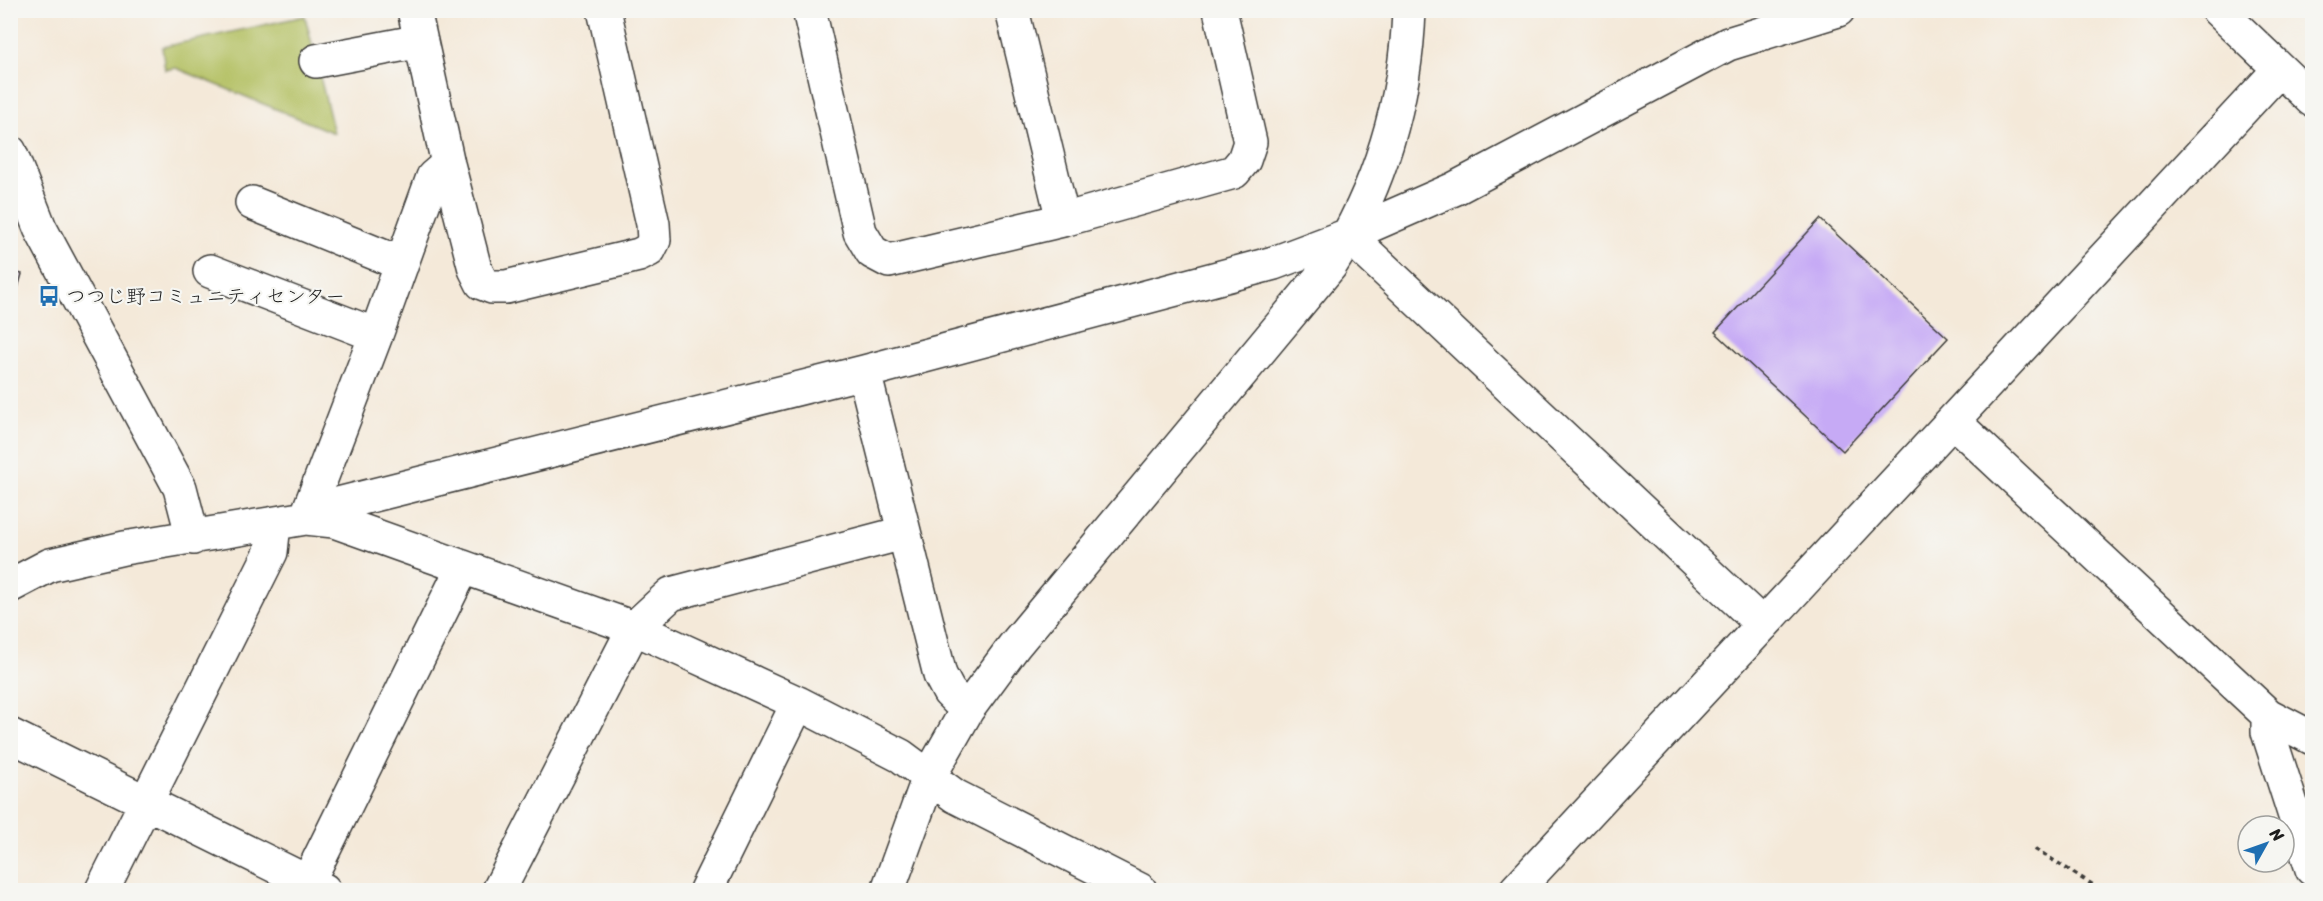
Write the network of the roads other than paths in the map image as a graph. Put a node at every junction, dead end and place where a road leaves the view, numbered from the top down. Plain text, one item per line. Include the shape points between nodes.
1 (604, 10) edge
2 (809, 10) edge
3 (1012, 10) edge
4 (1220, 10) edge
5 (1409, 10) edge
6 (1838, 10) edge
7 (2218, 10) edge
8 (418, 26) edge
9 (316, 61) dead end
10 (2279, 70) junction
11 (2313, 100) edge
12 (10, 152) edge
13 (448, 164) junction
14 (252, 203) dead end
15 (1063, 220) junction
16 (1351, 234) junction
17 (402, 264) junction
18 (210, 271) dead end
19 (376, 334) junction
20 (864, 372) junction
21 (1953, 421) junction
22 (306, 518) junction
23 (274, 524) junction
24 (903, 533) junction
25 (192, 538) junction
26 (463, 567) junction
27 (10, 586) edge
28 (1763, 625) junction
29 (634, 628) junction
30 (798, 703) junction
31 (967, 710) junction
32 (2268, 715) junction
33 (10, 735) edge
34 (2313, 738) edge
35 (929, 777) junction
36 (146, 803) junction
37 (2313, 869) edge
38 (312, 888) edge
39 (102, 891) edge
40 (499, 891) edge
41 (706, 891) edge
42 (888, 891) edge
43 (1140, 891) edge
44 (1516, 891) edge

1 - 13 street via 653,224 654,240 649,250 506,287 482,283
2 - 15 street via 860,232 872,252 889,261
3 - 15 street
4 - 15 street via 1250,142 1244,160 1234,171
5 - 16 street via 1404,81 1391,132
6 - 16 street via 1728,44 1454,189
7 - 10 street
8 - 9 street
8 - 13 street
10 - 11 street
10 - 21 street
12 - 25 street via 40,228 180,488
13 - 17 street via 433,177
14 - 17 street
16 - 20 street via 1274,263
16 - 28 street
16 - 31 street via 1330,266 1014,646
17 - 19 street
18 - 19 street
19 - 22 street
20 - 22 street via 342,503
20 - 24 street
21 - 28 street
21 - 32 street
22 - 23 street
22 - 26 street via 333,521
23 - 25 street
23 - 36 street via 271,552
24 - 29 street via 671,594
24 - 31 street via 940,675 949,692
25 - 27 street via 50,565
26 - 29 street
26 - 38 street
28 - 44 street
29 - 30 street
29 - 40 street
30 - 35 street via 901,756
30 - 41 street
31 - 35 street
32 - 34 street
32 - 37 street via 2268,732
33 - 36 street
35 - 42 street
35 - 43 street via 955,796
36 - 38 street
36 - 39 street

